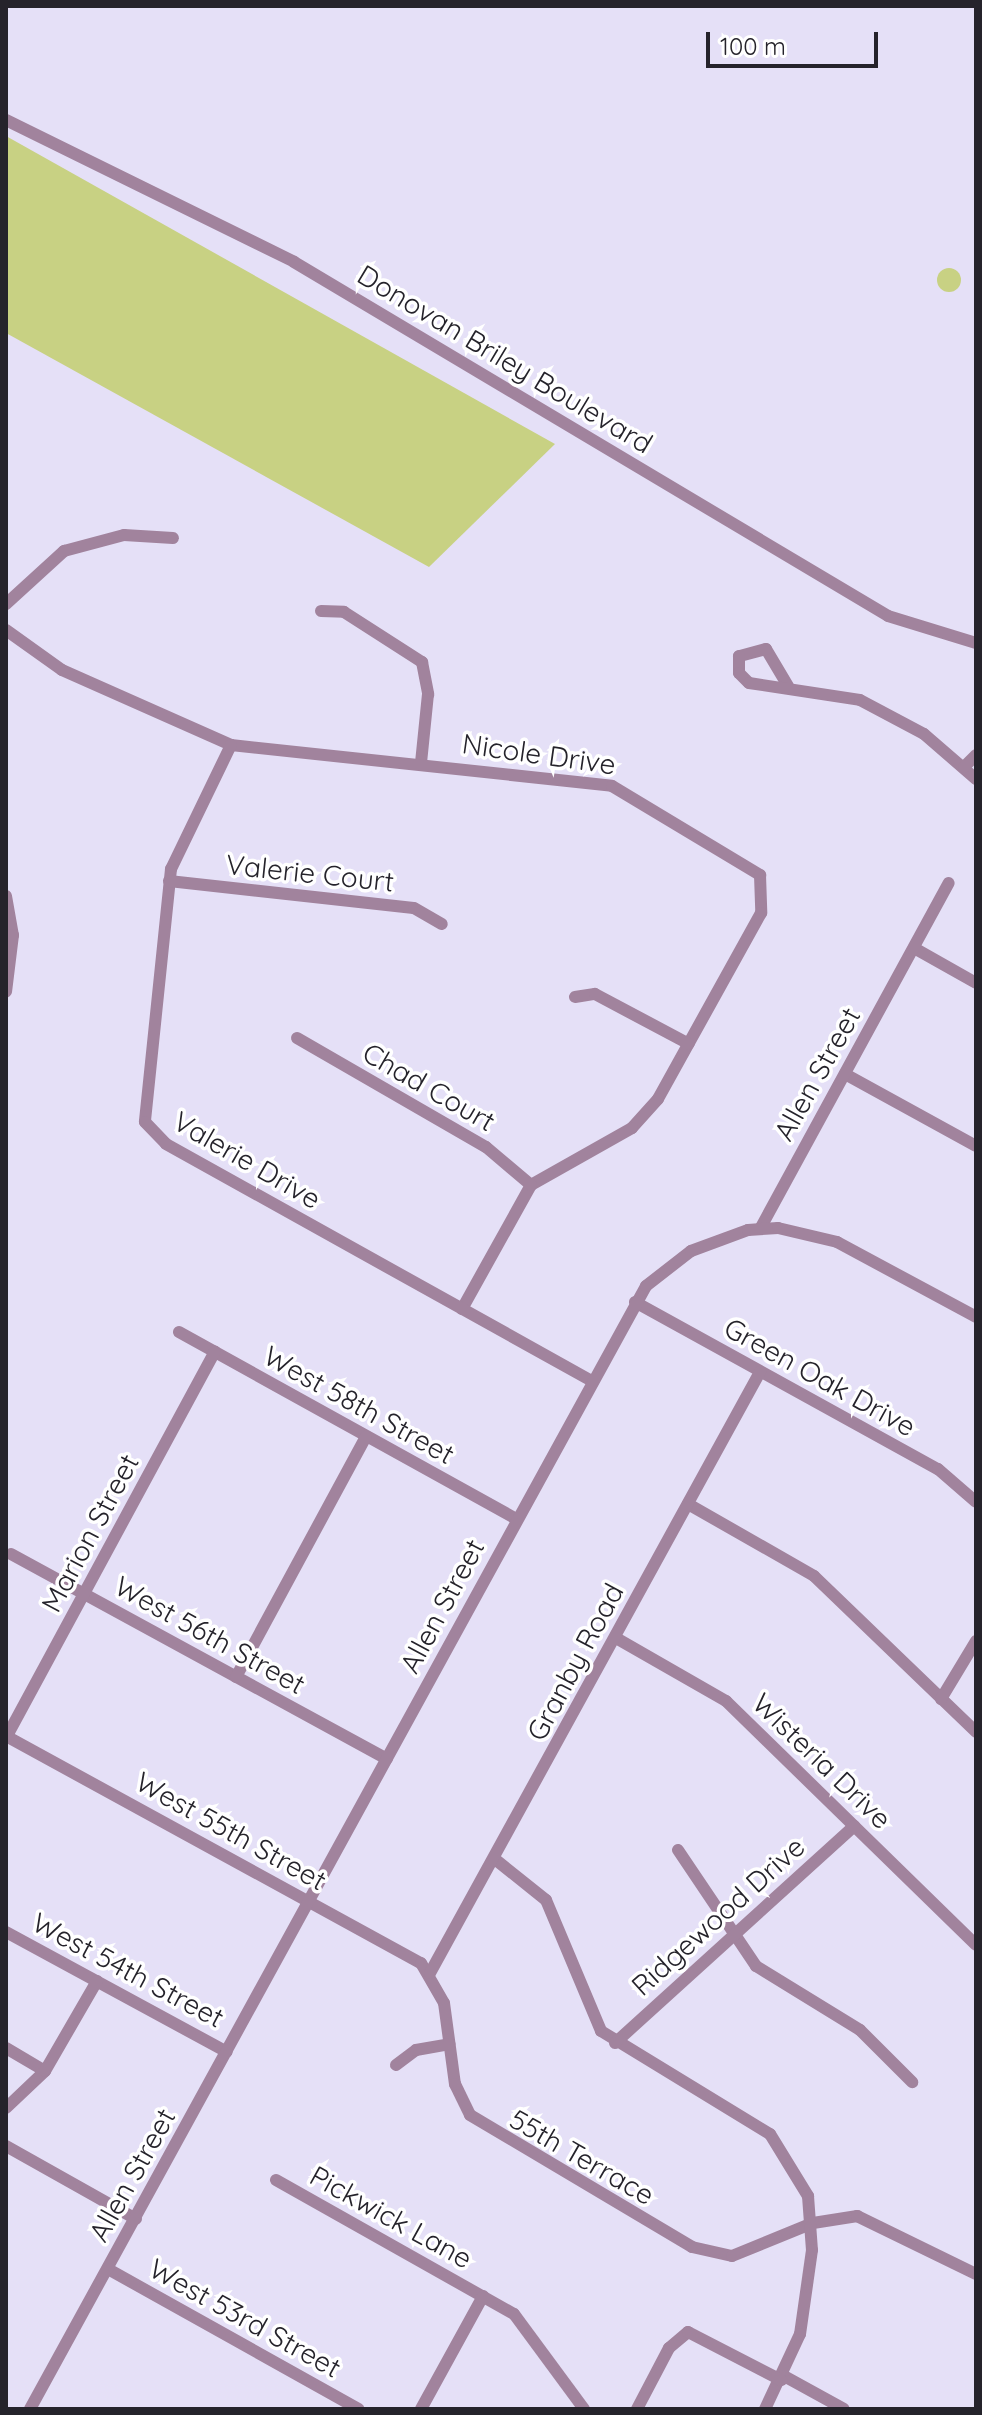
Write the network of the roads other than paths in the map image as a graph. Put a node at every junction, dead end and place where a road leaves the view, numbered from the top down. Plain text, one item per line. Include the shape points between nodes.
1 (6, 120) edge
2 (173, 538) dead end
3 (6, 604) edge
4 (321, 611) dead end
5 (6, 630) edge
6 (976, 643) edge
7 (788, 686) dead end
8 (231, 745) junction
9 (976, 755) edge
10 (421, 763) junction
11 (964, 767) junction
12 (976, 779) edge
13 (169, 881) junction
14 (949, 883) dead end
15 (6, 896) edge
16 (442, 924) dead end
17 (914, 948) junction
18 (976, 983) edge
19 (6, 992) edge
20 (575, 997) dead end
21 (297, 1038) dead end
22 (689, 1044) junction
23 (845, 1074) junction
24 (976, 1146) edge
25 (531, 1185) junction
26 (760, 1229) junction
27 (635, 1302) junction
28 (462, 1309) junction
29 (976, 1317) edge
30 (179, 1332) dead end
31 (215, 1352) junction
32 (760, 1372) junction
33 (590, 1380) junction
34 (366, 1437) junction
35 (976, 1502) edge
36 (688, 1504) junction
37 (516, 1519) junction
38 (11, 1554) dead end
39 (85, 1594) junction
40 (616, 1638) junction
41 (976, 1641) edge
42 (236, 1677) junction
43 (941, 1699) junction
44 (976, 1732) edge
45 (6, 1736) edge
46 (387, 1759) junction
47 (854, 1826) junction
48 (678, 1850) dead end
49 (496, 1860) junction
50 (310, 1901) junction
51 (6, 1932) edge
52 (731, 1934) junction
53 (976, 1945) edge
54 (430, 1973) junction
55 (97, 1981) junction
56 (615, 2043) junction
57 (449, 2044) junction
58 (6, 2048) edge
59 (227, 2052) junction
60 (396, 2065) dead end
61 (45, 2071) junction
62 (912, 2082) dead end
63 (6, 2108) edge
64 (6, 2146) edge
65 (276, 2180) dead end
66 (136, 2219) junction
67 (813, 2223) junction
68 (108, 2269) junction
69 (976, 2274) edge
70 (483, 2296) junction
71 (783, 2378) junction
72 (30, 2409) edge
73 (358, 2409) edge
74 (421, 2409) edge
75 (584, 2409) edge
76 (637, 2409) edge
77 (765, 2409) edge
78 (844, 2409) edge

1 - 6 street, Donovan Briley Boulevard via 294,262 888,616
2 - 3 street via 124,535 72,548 50,559
4 - 10 street via 344,612 422,662 428,694
5 - 8 street, Nicole Drive via 62,670
7 - 11 street via 881,709
8 - 10 street, Nicole Drive
8 - 13 street, Valerie Drive
9 - 11 street
10 - 22 street, Nicole Drive via 612,786 755,867 765,883 761,913
11 - 12 street
13 - 16 street, Valerie Court via 414,908
13 - 28 street, Valerie Drive via 141,1103 149,1130
14 - 17 street, Allen Street
15 - 19 street via 13,948
17 - 18 street
17 - 23 street, Allen Street
20 - 22 street via 595,994
21 - 25 street, Chad Court via 476,1141
22 - 25 street, Nicole Drive via 658,1099 632,1128
23 - 24 street
23 - 26 street, Allen Street
25 - 28 street
26 - 27 street, Allen Street via 682,1255
26 - 29 street via 837,1242
27 - 32 street, Green Oak Drive
27 - 33 street, Allen Street
28 - 33 street, Valerie Drive
30 - 31 street, West 58th Street
31 - 34 street, West 58th Street
31 - 39 street, Marion Street
32 - 35 street, Green Oak Drive via 938,1469
32 - 36 street, Granby Road
33 - 37 street, Allen Street
34 - 37 street, West 58th Street
34 - 42 street
36 - 40 street, Granby Road
36 - 43 street via 814,1576
37 - 46 street, Allen Street
38 - 39 street, West 56th Street
39 - 42 street, West 56th Street
39 - 45 street, Marion Street
40 - 47 street, Wisteria Drive via 726,1701
40 - 49 street, Granby Road
41 - 43 street
42 - 46 street, West 56th Street
43 - 44 street
45 - 50 street, West 55th Street
46 - 50 street, Allen Street
47 - 52 street, Ridgewood Drive
47 - 53 street, Wisteria Drive
48 - 52 street
49 - 54 street, Granby Road
49 - 56 street via 546,1900 595,2024
50 - 54 street, West 55th Street
50 - 59 street, Allen Street
51 - 55 street, West 54th Street
52 - 56 street, Ridgewood Drive
52 - 62 street via 756,1966 860,2030
54 - 57 street, 55th Terrace via 444,2003
55 - 59 street, West 54th Street
55 - 61 street
56 - 67 street via 770,2134 808,2196
57 - 60 street via 416,2050
57 - 67 street, 55th Terrace via 458,2093 480,2125 692,2247 745,2253
58 - 61 street
59 - 66 street, Allen Street
61 - 63 street
64 - 66 street, West 53rd Street
65 - 70 street, Pickwick Lane
66 - 68 street, Allen Street
67 - 69 street via 867,2218
67 - 71 street via 800,2334
68 - 72 street, Allen Street
68 - 73 street, West 53rd Street
70 - 74 street
70 - 75 street, Pickwick Lane via 524,2322
71 - 76 street via 688,2332 669,2348
71 - 77 street
71 - 78 street

